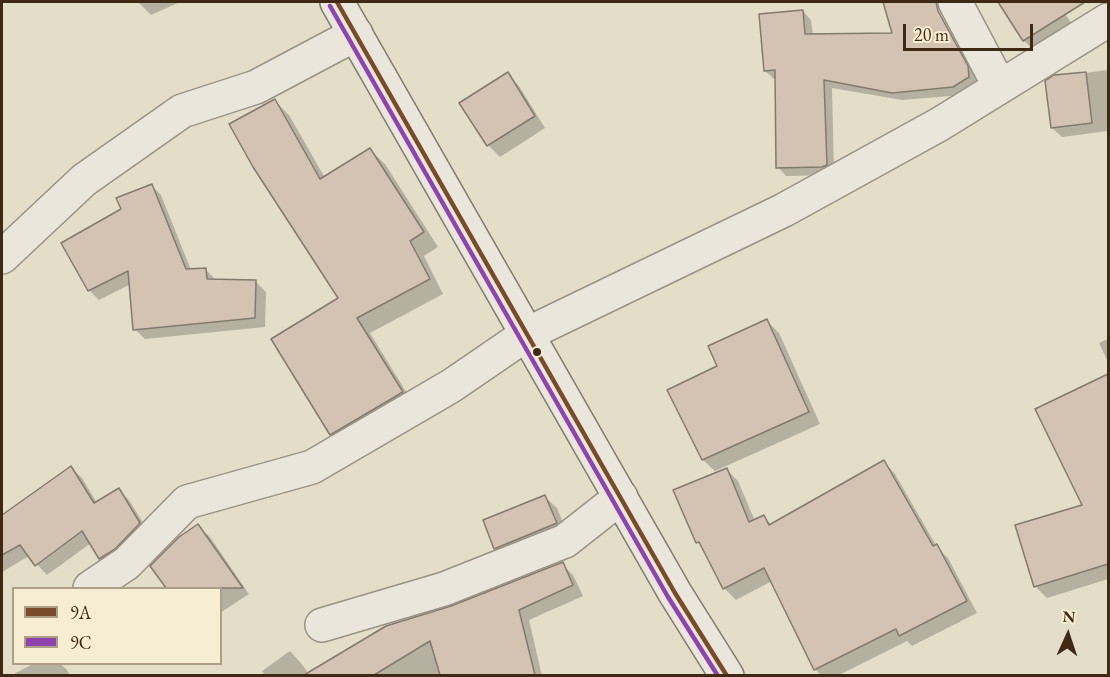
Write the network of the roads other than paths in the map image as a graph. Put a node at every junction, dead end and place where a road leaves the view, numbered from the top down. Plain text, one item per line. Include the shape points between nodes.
1 (337, 2) edge
2 (955, 2) edge
3 (1108, 20) edge
4 (356, 34) junction
5 (1000, 87) junction
6 (2, 257) edge
7 (527, 334) junction
8 (621, 497) junction
9 (91, 587) edge
10 (322, 625) dead end
11 (727, 675) edge

1 - 4 street
2 - 5 street
3 - 5 street
4 - 6 street via 256,87 182,111 84,180
4 - 7 street
5 - 7 street via 784,210
7 - 8 street
7 - 9 street via 452,386 312,467 187,502 127,563
8 - 10 street via 565,542 444,590
8 - 11 street

